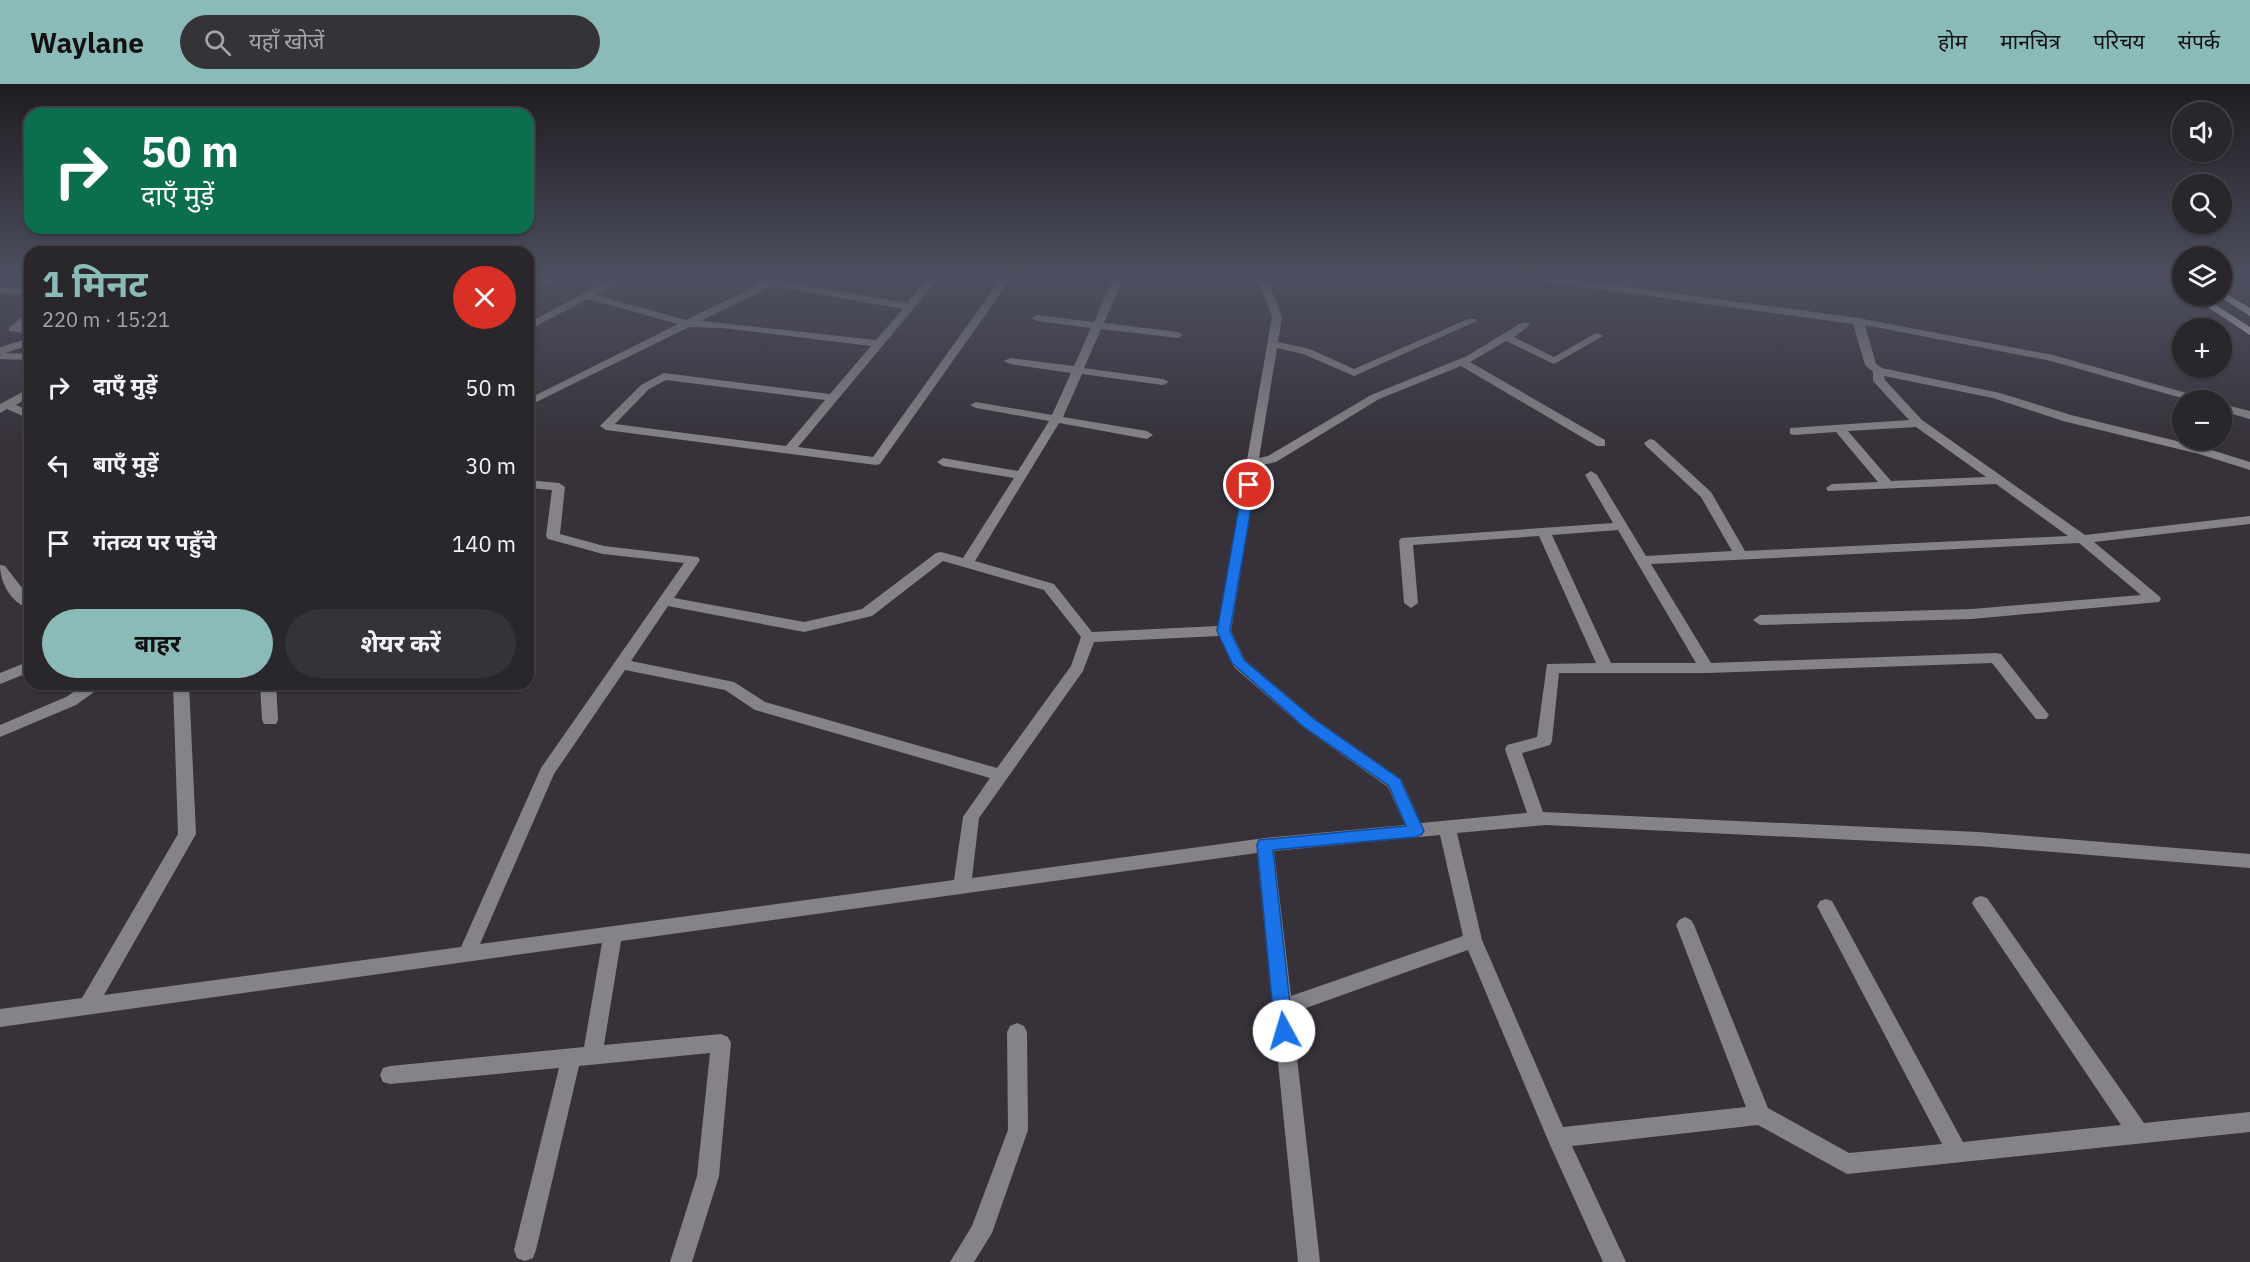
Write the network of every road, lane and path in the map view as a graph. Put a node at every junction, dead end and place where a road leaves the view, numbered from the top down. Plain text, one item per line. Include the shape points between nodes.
1 (672, 332) edge
2 (780, 332) edge
3 (889, 332) edge
4 (968, 332) edge
5 (1095, 332) edge
6 (1160, 332) edge
7 (1275, 332) edge
8 (1447, 332) edge
9 (1514, 332) edge
10 (1861, 332) edge
11 (1916, 332) edge
12 (1178, 334) dead end
13 (1598, 336) dead end
14 (1506, 337) junction
15 (24, 343) edge
16 (879, 344) junction
17 (1273, 344) junction
18 (0, 351) edge
19 (0, 356) edge
20 (24, 357) edge
21 (1010, 361) dead end
22 (1462, 362) junction
23 (1078, 370) junction
24 (1878, 371) junction
25 (1163, 382) dead end
26 (2172, 392) edge
27 (24, 395) edge
28 (833, 398) junction
29 (534, 400) edge
30 (976, 405) dead end
31 (3, 407) edge
32 (2232, 410) edge
33 (24, 413) edge
34 (2250, 415) edge
35 (1056, 419) junction
36 (1918, 423) junction
37 (1839, 428) junction
38 (1794, 430) dead end
39 (1148, 435) dead end
40 (1650, 442) dead end
41 (1602, 443) dead end
42 (789, 450) junction
43 (943, 462) dead end
44 (1252, 464) junction
45 (2250, 466) edge
46 (1021, 475) junction
47 (1591, 475) dead end
48 (1999, 480) junction
49 (534, 485) edge
50 (1887, 485) junction
51 (1832, 488) dead end
52 (2250, 520) edge
53 (1621, 526) junction
54 (1544, 532) junction
55 (2082, 539) junction
56 (1741, 556) junction
57 (1642, 560) junction
58 (967, 563) junction
59 (0, 569) edge
60 (24, 601) edge
61 (664, 602) junction
62 (1411, 603) dead end
63 (1760, 620) dead end
64 (1224, 631) junction
65 (1088, 637) junction
66 (621, 664) junction
67 (1606, 668) junction
68 (1707, 668) junction
69 (24, 669) edge
70 (0, 679) edge
71 (88, 690) edge
72 (181, 690) edge
73 (268, 690) edge
74 (2041, 716) dead end
75 (270, 720) dead end
76 (0, 731) edge
77 (1002, 775) junction
78 (1537, 819) junction
79 (1447, 828) junction
80 (1416, 831) junction
81 (1265, 845) junction
82 (2250, 861) edge
83 (962, 886) junction
84 (1981, 903) dead end
85 (1826, 906) dead end
86 (1685, 925) dead end
87 (613, 934) junction
88 (1473, 940) junction
89 (467, 954) junction
90 (88, 1006) junction
91 (1282, 1008) junction
92 (0, 1018) edge
93 (1017, 1032) dead end
94 (582, 1057) junction
95 (390, 1075) dead end
96 (1760, 1115) junction
97 (2250, 1122) edge
98 (2139, 1134) junction
99 (1557, 1138) junction
100 (1958, 1153) junction
101 (525, 1250) dead end
102 (681, 1262) edge
103 (961, 1262) edge
104 (1309, 1262) edge
105 (1615, 1262) edge

1 - 29 street
2 - 16 street
3 - 16 street
4 - 42 street via 876,461
5 - 23 street
6 - 12 street
7 - 17 street
8 - 17 street via 1354,373 1306,351
9 - 14 street
10 - 24 street via 1871,365
11 - 26 street via 2053,358
13 - 14 street via 1554,361
14 - 22 street
15 - 18 street
16 - 28 street
17 - 44 street
19 - 20 street
21 - 23 street
22 - 41 street
22 - 44 street via 1375,397 1272,459
23 - 25 street
23 - 35 street
24 - 36 street via 1879,381
24 - 45 street via 1996,395 2067,418
27 - 31 street
28 - 42 street
28 - 42 street via 664,376 645,387 606,426
30 - 35 street
31 - 33 street
32 - 34 street
35 - 39 street
35 - 46 street
36 - 37 street
36 - 48 street
37 - 38 street
37 - 50 street
40 - 56 street via 1706,495
43 - 46 street
44 - 64 street
46 - 58 street
47 - 53 street
48 - 50 street
48 - 55 street
49 - 61 street via 559,487 553,536 603,550 693,560
50 - 51 street
52 - 55 street
53 - 54 street
53 - 57 street
54 - 62 street via 1406,541
54 - 67 street
55 - 56 street
55 - 63 street via 2154,599 1972,614
56 - 57 street
57 - 68 street
58 - 61 street via 941,556 867,613 804,627
58 - 65 street via 1050,587
59 - 60 street
61 - 66 street
64 - 65 street
64 - 80 street via 1239,663 1309,723 1395,783
65 - 77 street via 1078,667
66 - 77 street via 729,686 760,706
66 - 89 street via 547,772
67 - 68 street
67 - 78 street via 1552,668 1544,741 1513,749
68 - 74 street via 1996,658
69 - 70 street
71 - 76 street
72 - 90 street via 187,834
73 - 75 street
77 - 83 street via 971,817
78 - 79 street
78 - 82 street via 1978,839
79 - 80 street
79 - 88 street
80 - 81 street
81 - 83 street
81 - 91 street
83 - 87 street
84 - 98 street
85 - 100 street
86 - 96 street
87 - 89 street
87 - 94 street
88 - 91 street
88 - 99 street
89 - 90 street
90 - 92 street
91 - 104 street
93 - 103 street via 1018,1130 981,1233
94 - 95 street
94 - 101 street
94 - 102 street via 721,1043 708,1176
96 - 99 street
96 - 100 street via 1847,1164
97 - 98 street
98 - 100 street
99 - 105 street

